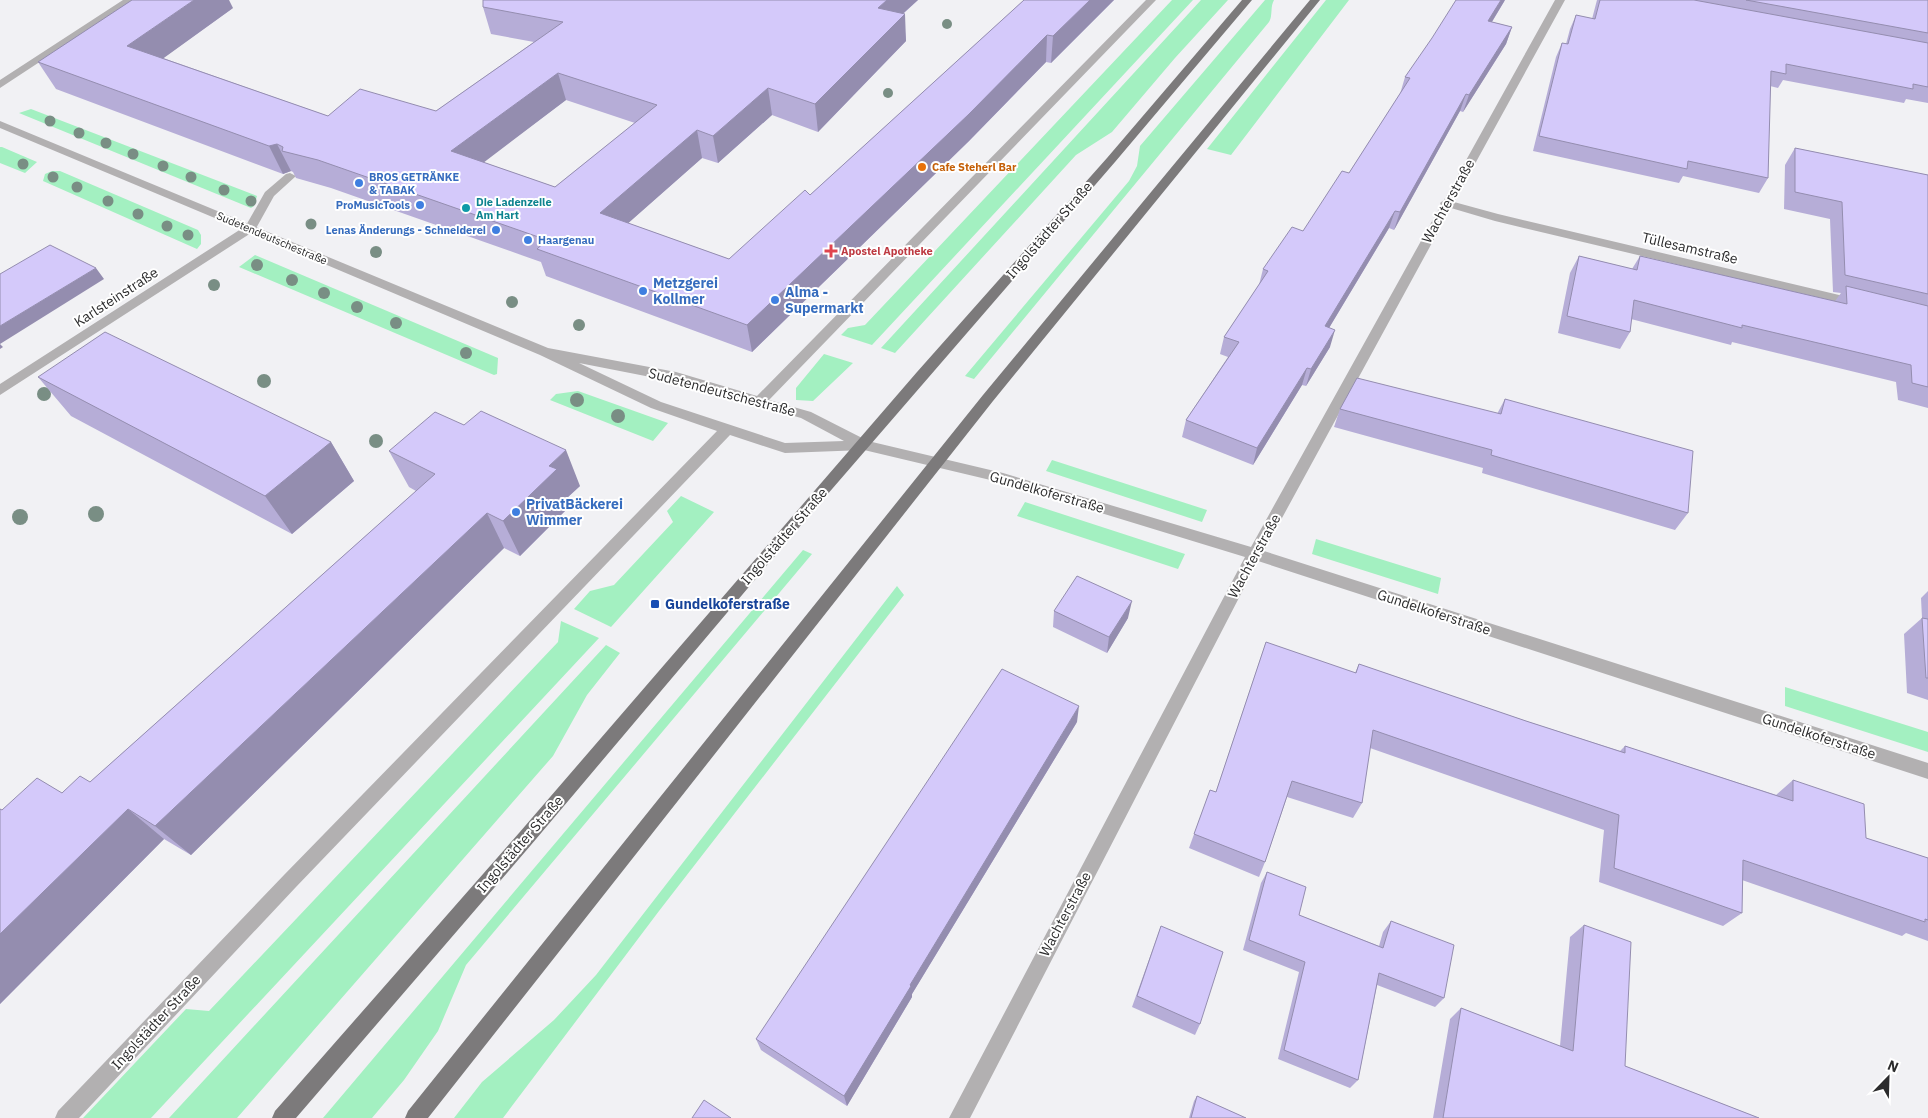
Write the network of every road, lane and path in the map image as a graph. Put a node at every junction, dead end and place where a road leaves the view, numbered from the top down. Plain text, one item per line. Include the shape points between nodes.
1 (129, 0) edge
2 (1150, 0) edge
3 (1247, 0) edge
4 (1315, 0) edge
5 (1560, 0) edge
6 (0, 85) edge
7 (0, 124) edge
8 (290, 176) edge
9 (1446, 203) junction
10 (250, 229) junction
11 (1870, 306) edge
12 (545, 352) junction
13 (0, 390) edge
14 (759, 402) junction
15 (727, 430) junction
16 (864, 445) junction
17 (937, 462) junction
18 (1255, 554) junction
19 (1928, 771) edge
20 (65, 1118) edge
21 (282, 1118) edge
22 (415, 1118) edge
23 (958, 1118) edge

1 - 6 street
2 - 14 street
3 - 16 main road, Ingolstädter Straße
4 - 17 main road
5 - 9 street, Wachterstraße
7 - 10 street, Sudetendeutschestraße
8 - 10 street via 269,194
9 - 11 street, Tüllesamstraße
9 - 18 street, Wachterstraße
10 - 12 street, Sudetendeutschestraße
10 - 13 street, Karlsteinstraße
12 - 14 street, Sudetendeutschestraße via 676,377
12 - 15 street, Sudetendeutschestraße via 656,405
14 - 16 street, Sudetendeutschestraße via 812,418
15 - 16 street, Sudetendeutschestraße via 785,448
15 - 20 street, Ingolstädter Straße
16 - 17 street, Sudetendeutschestraße
16 - 21 main road, Ingolstädter Straße
17 - 18 street, Gundelkoferstraße via 1041,489
17 - 22 main road
18 - 19 street, Gundelkoferstraße
18 - 23 street, Wachterstraße

